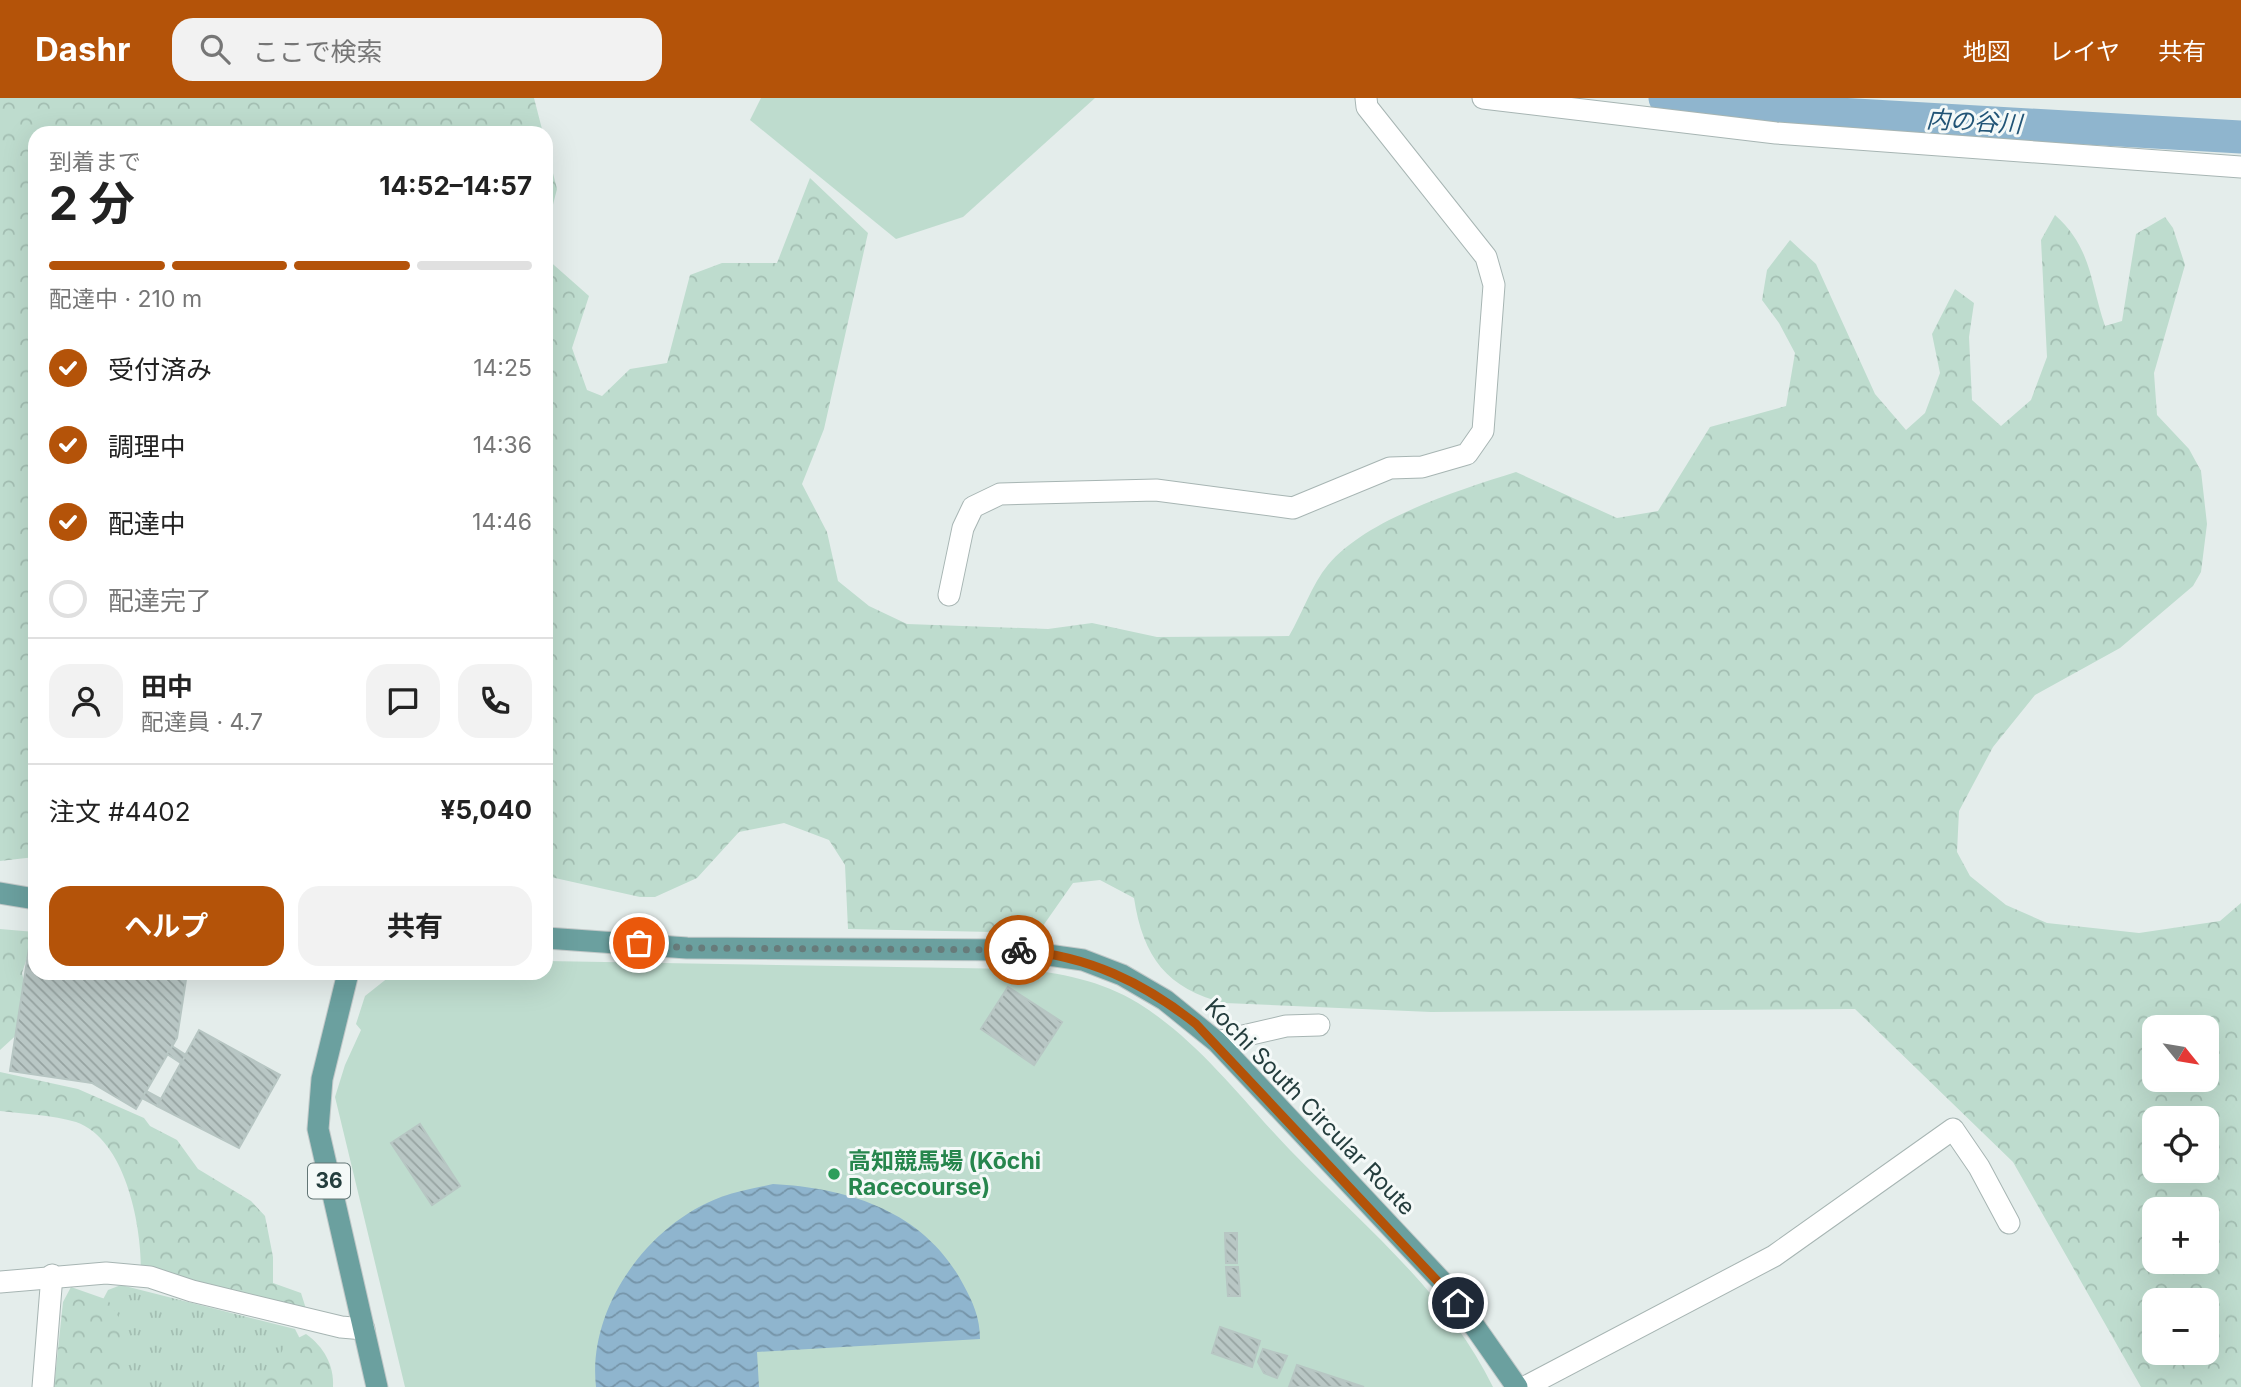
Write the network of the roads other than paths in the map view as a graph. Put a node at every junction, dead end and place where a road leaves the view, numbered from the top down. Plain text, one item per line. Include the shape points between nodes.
1 (1366, 98) edge
2 (1483, 98) edge
3 (2241, 167) edge
4 (949, 595) dead end
5 (0, 893) edge
6 (28, 898) edge
7 (553, 938) edge
8 (346, 980) edge
9 (1320, 1025) dead end
10 (1217, 1042) junction
11 (2008, 1223) dead end
12 (52, 1275) junction
13 (0, 1282) edge
14 (364, 1329) junction
15 (43, 1387) edge
16 (377, 1387) edge
17 (1517, 1387) edge
18 (1525, 1387) edge

1 - 4 street via 1367,107 1486,257 1494,285 1483,431 1467,454 1422,467 1390,468 1293,508 1156,489 1000,494 973,508 963,528
2 - 3 street via 1789,134
5 - 6 main road
7 - 10 main road, Kochi South Circular Route via 687,948 1040,952 1083,960 1122,975 1165,1000
8 - 14 main road, 36 via 322,1079 318,1129
9 - 10 street via 1286,1026
10 - 17 main road, Kochi South Circular Route via 1447,1287
11 - 18 street via 1953,1129 1774,1256
12 - 13 street
12 - 14 street via 150,1277 216,1297
12 - 15 street
14 - 16 main road, 36

